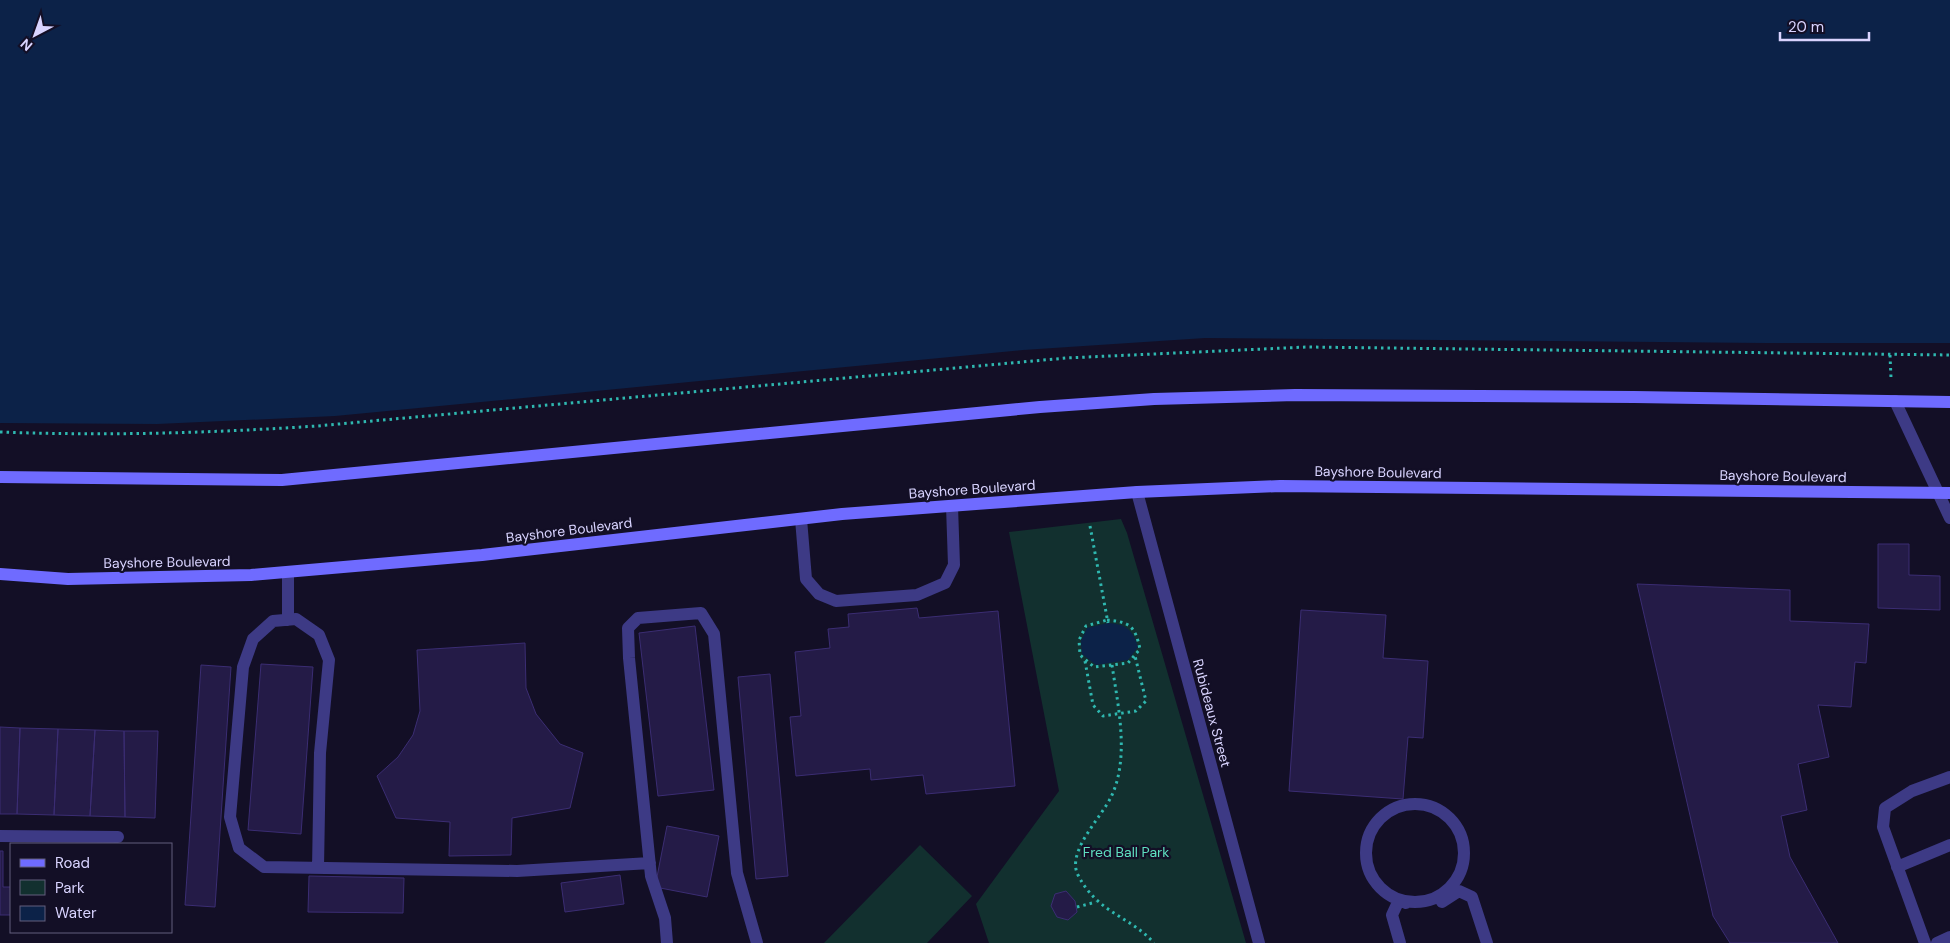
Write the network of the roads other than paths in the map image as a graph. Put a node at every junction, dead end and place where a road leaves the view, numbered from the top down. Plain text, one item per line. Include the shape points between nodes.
1 (1895, 401) junction
2 (1950, 402) edge
3 (0, 477) edge
4 (1137, 492) junction
5 (1937, 493) junction
6 (1950, 493) edge
7 (952, 506) junction
8 (801, 518) junction
9 (1950, 518) edge
10 (288, 572) junction
11 (0, 574) edge
12 (288, 620) junction
13 (1950, 777) edge
14 (0, 836) edge
15 (118, 837) dead end
16 (1950, 844) edge
17 (650, 863) junction
18 (1897, 866) junction
19 (318, 868) junction
20 (1399, 900) junction
21 (1950, 937) edge
22 (667, 943) edge
23 (757, 943) edge
24 (1259, 943) edge
25 (1400, 943) edge
26 (1487, 943) edge
27 (1926, 943) edge
28 (1937, 943) edge

1 - 2 main road
1 - 3 main road via 1410,395 1154,399 1040,407 282,480
1 - 5 street
4 - 5 main road, Bayshore Boulevard via 1280,486
4 - 7 main road, Bayshore Boulevard
4 - 24 street, Rubideaux Street
5 - 6 main road, Bayshore Boulevard
5 - 9 street
7 - 8 main road, Bayshore Boulevard
7 - 8 street via 954,565 944,583 917,595 836,601 819,594 806,579
8 - 10 main road, Bayshore Boulevard via 482,555
10 - 11 main road, Bayshore Boulevard via 68,579
10 - 12 street
12 - 19 street via 296,619 319,635 328,660 320,753
12 - 19 street via 273,621 254,639 243,667 230,817 239,848 264,867
13 - 18 street via 1912,791 1885,808 1882,827
14 - 15 street
16 - 18 street
17 - 19 street via 517,871
17 - 22 street via 665,918
17 - 23 street via 628,628 638,618 701,613 714,634 738,873
18 - 27 street
20 - 20 street via 1432,900 1446,892 1456,879 1464,848 1459,833 1438,810 1422,805 1406,805 1391,810 1378,820 1370,833 1367,865 1374,880
20 - 25 street via 1392,915
20 - 26 street via 1415,907 1441,903 1459,891 1472,897
21 - 28 street

